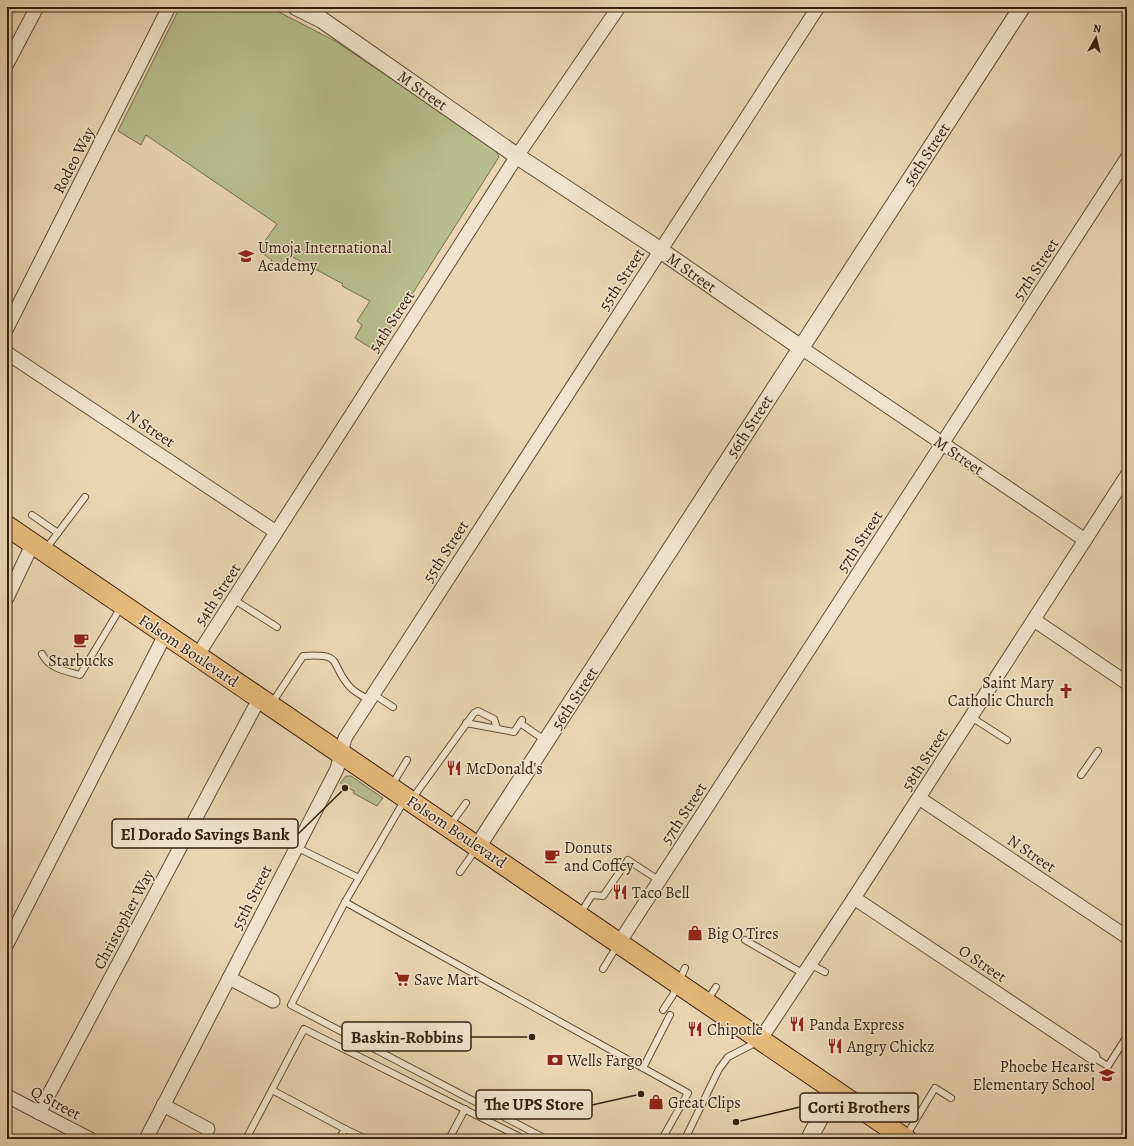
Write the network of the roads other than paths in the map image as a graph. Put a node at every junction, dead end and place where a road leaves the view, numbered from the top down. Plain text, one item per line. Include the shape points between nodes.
1 (37, 7) edge
2 (169, 7) edge
3 (296, 7) edge
4 (619, 7) edge
5 (818, 7) edge
6 (1022, 7) edge
7 (7, 64) edge
8 (517, 156) junction
9 (1127, 158) edge
10 (660, 250) junction
11 (7, 328) edge
12 (800, 347) junction
13 (7, 353) edge
14 (942, 443) junction
15 (1127, 475) edge
16 (85, 497) dead end
17 (32, 515) dead end
18 (7, 526) edge
19 (276, 532) junction
20 (58, 533) junction
21 (1085, 540) junction
22 (38, 547) junction
23 (7, 598) edge
24 (233, 599) junction
25 (122, 605) junction
26 (1034, 620) junction
27 (277, 627) dead end
28 (165, 634) junction
29 (42, 654) dead end
30 (197, 656) junction
31 (1127, 683) edge
32 (371, 697) junction
33 (264, 702) junction
34 (393, 708) dead end
35 (971, 717) junction
36 (466, 723) junction
37 (497, 728) junction
38 (1007, 740) dead end
39 (546, 741) junction
40 (1098, 751) dead end
41 (341, 754) junction
42 (407, 760) dead end
43 (1081, 775) dead end
44 (403, 794) junction
45 (919, 798) junction
46 (466, 803) dead end
47 (450, 826) junction
48 (478, 846) junction
49 (296, 847) junction
50 (460, 872) dead end
51 (359, 878) junction
52 (660, 881) junction
53 (854, 898) junction
54 (345, 902) junction
55 (579, 915) junction
56 (1127, 937) edge
57 (745, 940) dead end
58 (619, 943) junction
59 (7, 944) edge
60 (603, 969) dead end
61 (807, 969) junction
62 (825, 972) dead end
63 (682, 976) junction
64 (229, 978) junction
65 (273, 1001) dead end
66 (663, 1010) dead end
67 (670, 1015) dead end
68 (1127, 1036) edge
69 (760, 1040) junction
70 (1093, 1057) joint
71 (643, 1068) junction
72 (272, 1090) junction
73 (835, 1090) junction
74 (7, 1096) edge
75 (885, 1097) dead end
76 (951, 1098) dead end
77 (163, 1105) junction
78 (465, 1109) junction
79 (39, 1112) junction
80 (872, 1116) junction
81 (208, 1129) dead end
82 (345, 1129) junction
83 (90, 1139) edge
84 (146, 1139) edge
85 (246, 1139) edge
86 (339, 1139) edge
87 (366, 1139) edge
88 (449, 1139) edge
89 (524, 1139) edge
90 (546, 1139) edge
91 (662, 1139) edge
92 (684, 1139) edge
93 (809, 1139) edge
94 (905, 1139) edge

1 - 7 street
2 - 11 street, Rodeo Way
3 - 8 street, M Street via 322,20
4 - 8 street, 54th Street
5 - 10 street, 55th Street
6 - 12 street, 56th Street
8 - 10 street, M Street
8 - 19 street, 54th Street
9 - 14 street, 57th Street
10 - 12 street, M Street
10 - 32 street, 55th Street
12 - 14 street, M Street
12 - 39 street, 56th Street
13 - 19 street, N Street
14 - 21 street, M Street
14 - 52 street, 57th Street
15 - 21 street, 58th Street
16 - 20 lane
17 - 20 lane
18 - 22 main road, Folsom Boulevard
19 - 24 street, 54th Street
20 - 22 lane
21 - 26 street, 58th Street
22 - 23 street
22 - 25 main road, Folsom Boulevard
24 - 27 lane
24 - 30 street, 54th Street
25 - 28 main road, Folsom Boulevard
25 - 29 lane via 80,675 60,670 47,662
26 - 31 street
26 - 35 street, 58th Street
28 - 30 main road, Folsom Boulevard
28 - 59 street
30 - 33 main road, Folsom Boulevard
32 - 33 lane via 351,688 334,659 322,654 303,656
32 - 34 lane
32 - 41 street, 55th Street via 345,738
33 - 41 main road, Folsom Boulevard
33 - 79 street, Christopher Way
35 - 38 lane
35 - 45 street, 58th Street
36 - 37 lane
36 - 37 lane via 478,711 494,719
36 - 44 lane
37 - 39 lane via 514,732 521,721
39 - 48 street, 56th Street
40 - 43 lane
41 - 44 main road, Folsom Boulevard
41 - 49 street, 55th Street via 337,769
42 - 44 lane
44 - 47 main road, Folsom Boulevard
44 - 51 lane
45 - 53 street, 58th Street
45 - 56 street, N Street
46 - 47 lane
47 - 48 main road, Folsom Boulevard
48 - 50 lane
48 - 55 main road, Folsom Boulevard
49 - 51 lane
49 - 64 street, 55th Street
51 - 54 lane
52 - 55 lane via 628,860 603,896 592,895
52 - 58 street, 57th Street via 641,916
53 - 61 street, 58th Street
53 - 70 street, O Street
54 - 71 lane
54 - 90 lane via 290,1005
55 - 58 main road, Folsom Boulevard
57 - 61 lane
58 - 60 lane
58 - 63 main road, Folsom Boulevard
61 - 62 lane
61 - 69 street, 58th Street
63 - 66 lane
63 - 69 main road, Folsom Boulevard via 711,995
64 - 65 street
64 - 77 street, 55th Street
67 - 71 lane
68 - 70 lane via 1108,1066
69 - 73 main road, Folsom Boulevard
69 - 92 lane via 728,1057 719,1069
71 - 91 lane via 688,1093
72 - 78 lane via 304,1029
72 - 82 lane
72 - 85 lane
73 - 80 main road, Folsom Boulevard
73 - 93 street
74 - 79 street, Q Street
75 - 80 lane
76 - 94 lane via 935,1088
77 - 81 street
77 - 84 street, 55th Street
78 - 88 lane
78 - 89 lane
79 - 83 street, Q Street
80 - 94 main road, Folsom Boulevard
82 - 86 lane
82 - 87 lane

